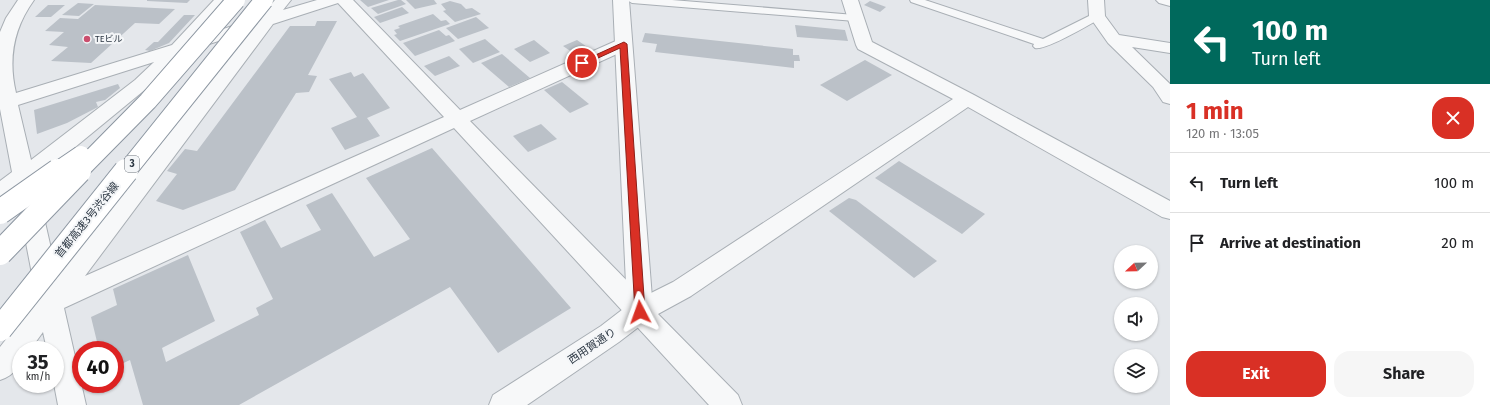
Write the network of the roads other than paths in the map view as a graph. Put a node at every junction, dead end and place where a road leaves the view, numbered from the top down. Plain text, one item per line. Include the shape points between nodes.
1 (26, 0) edge
2 (222, 0) edge
3 (236, 0) edge
4 (264, 0) edge
5 (283, 0) edge
6 (333, 0) edge
7 (344, 0) edge
8 (621, 0) edge
9 (632, 0) edge
10 (850, 0) edge
11 (915, 0) edge
12 (1164, 0) edge
13 (1170, 1) edge
14 (1097, 8) edge
15 (856, 18) junction
16 (267, 21) junction
17 (1114, 38) junction
18 (624, 44) junction
19 (181, 46) junction
20 (1170, 48) edge
21 (1170, 98) edge
22 (967, 99) junction
23 (148, 101) junction
24 (8, 102) junction
25 (457, 119) junction
26 (22, 176) junction
27 (0, 192) edge
28 (1170, 210) edge
29 (0, 212) edge
30 (0, 252) edge
31 (50, 303) junction
32 (640, 312) junction
33 (0, 329) edge
34 (0, 368) edge
35 (72, 405) edge
36 (503, 405) edge
37 (728, 405) edge

1 - 24 street via 3,46 1,62
2 - 19 street
3 - 23 highway, bridge
4 - 33 highway, 首都高速3号渋谷線 / 3, bridge
5 - 16 street
6 - 16 street
7 - 25 street
8 - 18 street
9 - 15 lane
10 - 15 street
11 - 14 lane via 1042,45
12 - 13 street
14 - 17 street
15 - 22 street via 864,45
16 - 19 street
16 - 31 street
17 - 20 street
17 - 21 street via 1160,83
18 - 25 street
18 - 32 street
19 - 24 street
19 - 26 street via 141,84
22 - 28 street
22 - 32 street, 西用賀通り via 682,289
23 - 29 highway, bridge via 82,155
23 - 30 highway, bridge
24 - 26 street
25 - 31 street
25 - 32 street
26 - 27 street
26 - 31 street
31 - 34 street
31 - 35 street
32 - 36 street, 西用賀通り
32 - 37 street

